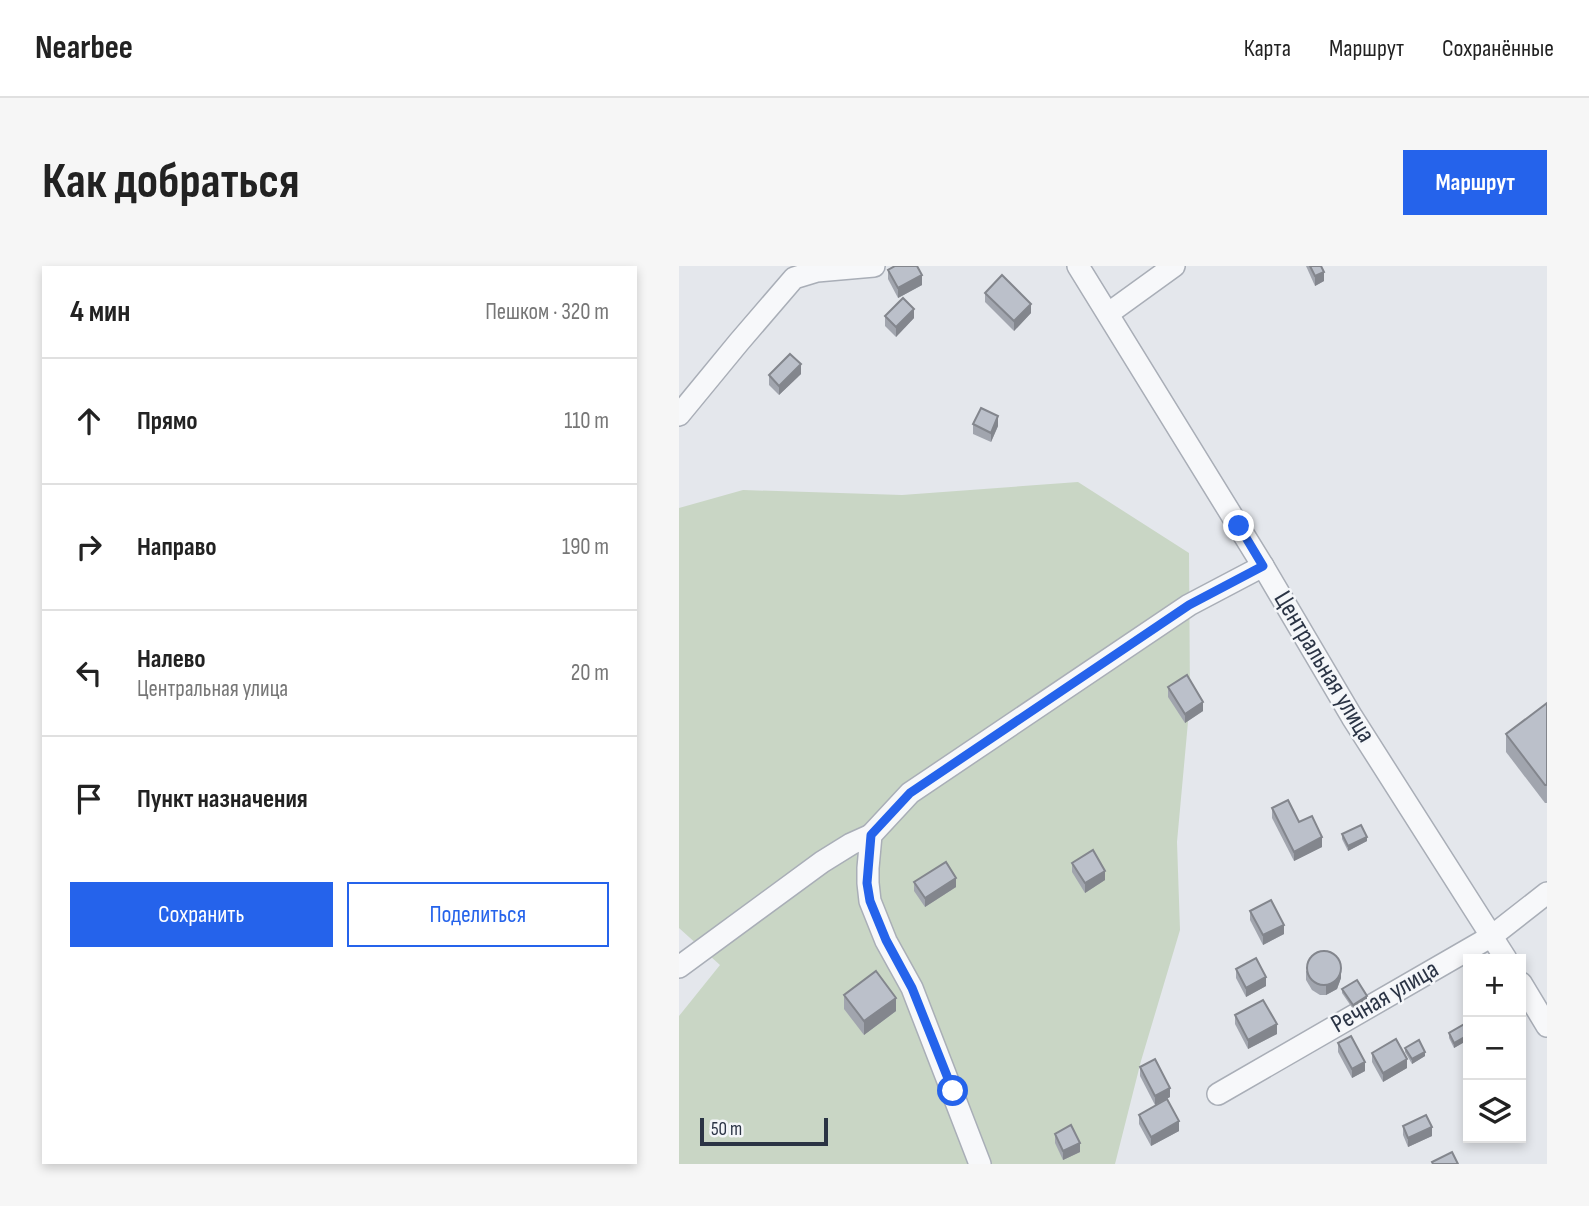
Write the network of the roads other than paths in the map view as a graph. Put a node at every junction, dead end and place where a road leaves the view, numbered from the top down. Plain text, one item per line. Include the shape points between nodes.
1 (874, 266) edge
2 (1078, 266) edge
3 (1174, 266) edge
4 (1109, 313) junction
5 (679, 415) edge
6 (1263, 566) junction
7 (871, 835) junction
8 (1547, 893) edge
9 (1492, 936) junction
10 (1503, 954) edge
11 (679, 967) edge
12 (1526, 991) edge
13 (1547, 1026) edge
14 (1218, 1094) dead end
15 (980, 1164) edge

1 - 5 street via 817,271 795,278
2 - 4 street, Центральная улица
3 - 4 street
4 - 6 street, Центральная улица
6 - 7 street via 1189,605 910,793
6 - 9 street, Центральная улица via 1352,717
7 - 11 street via 822,862
7 - 15 street via 870,901 912,988
8 - 9 street, Речная улица
9 - 10 street, Центральная улица
9 - 14 street, Речная улица
12 - 13 street

